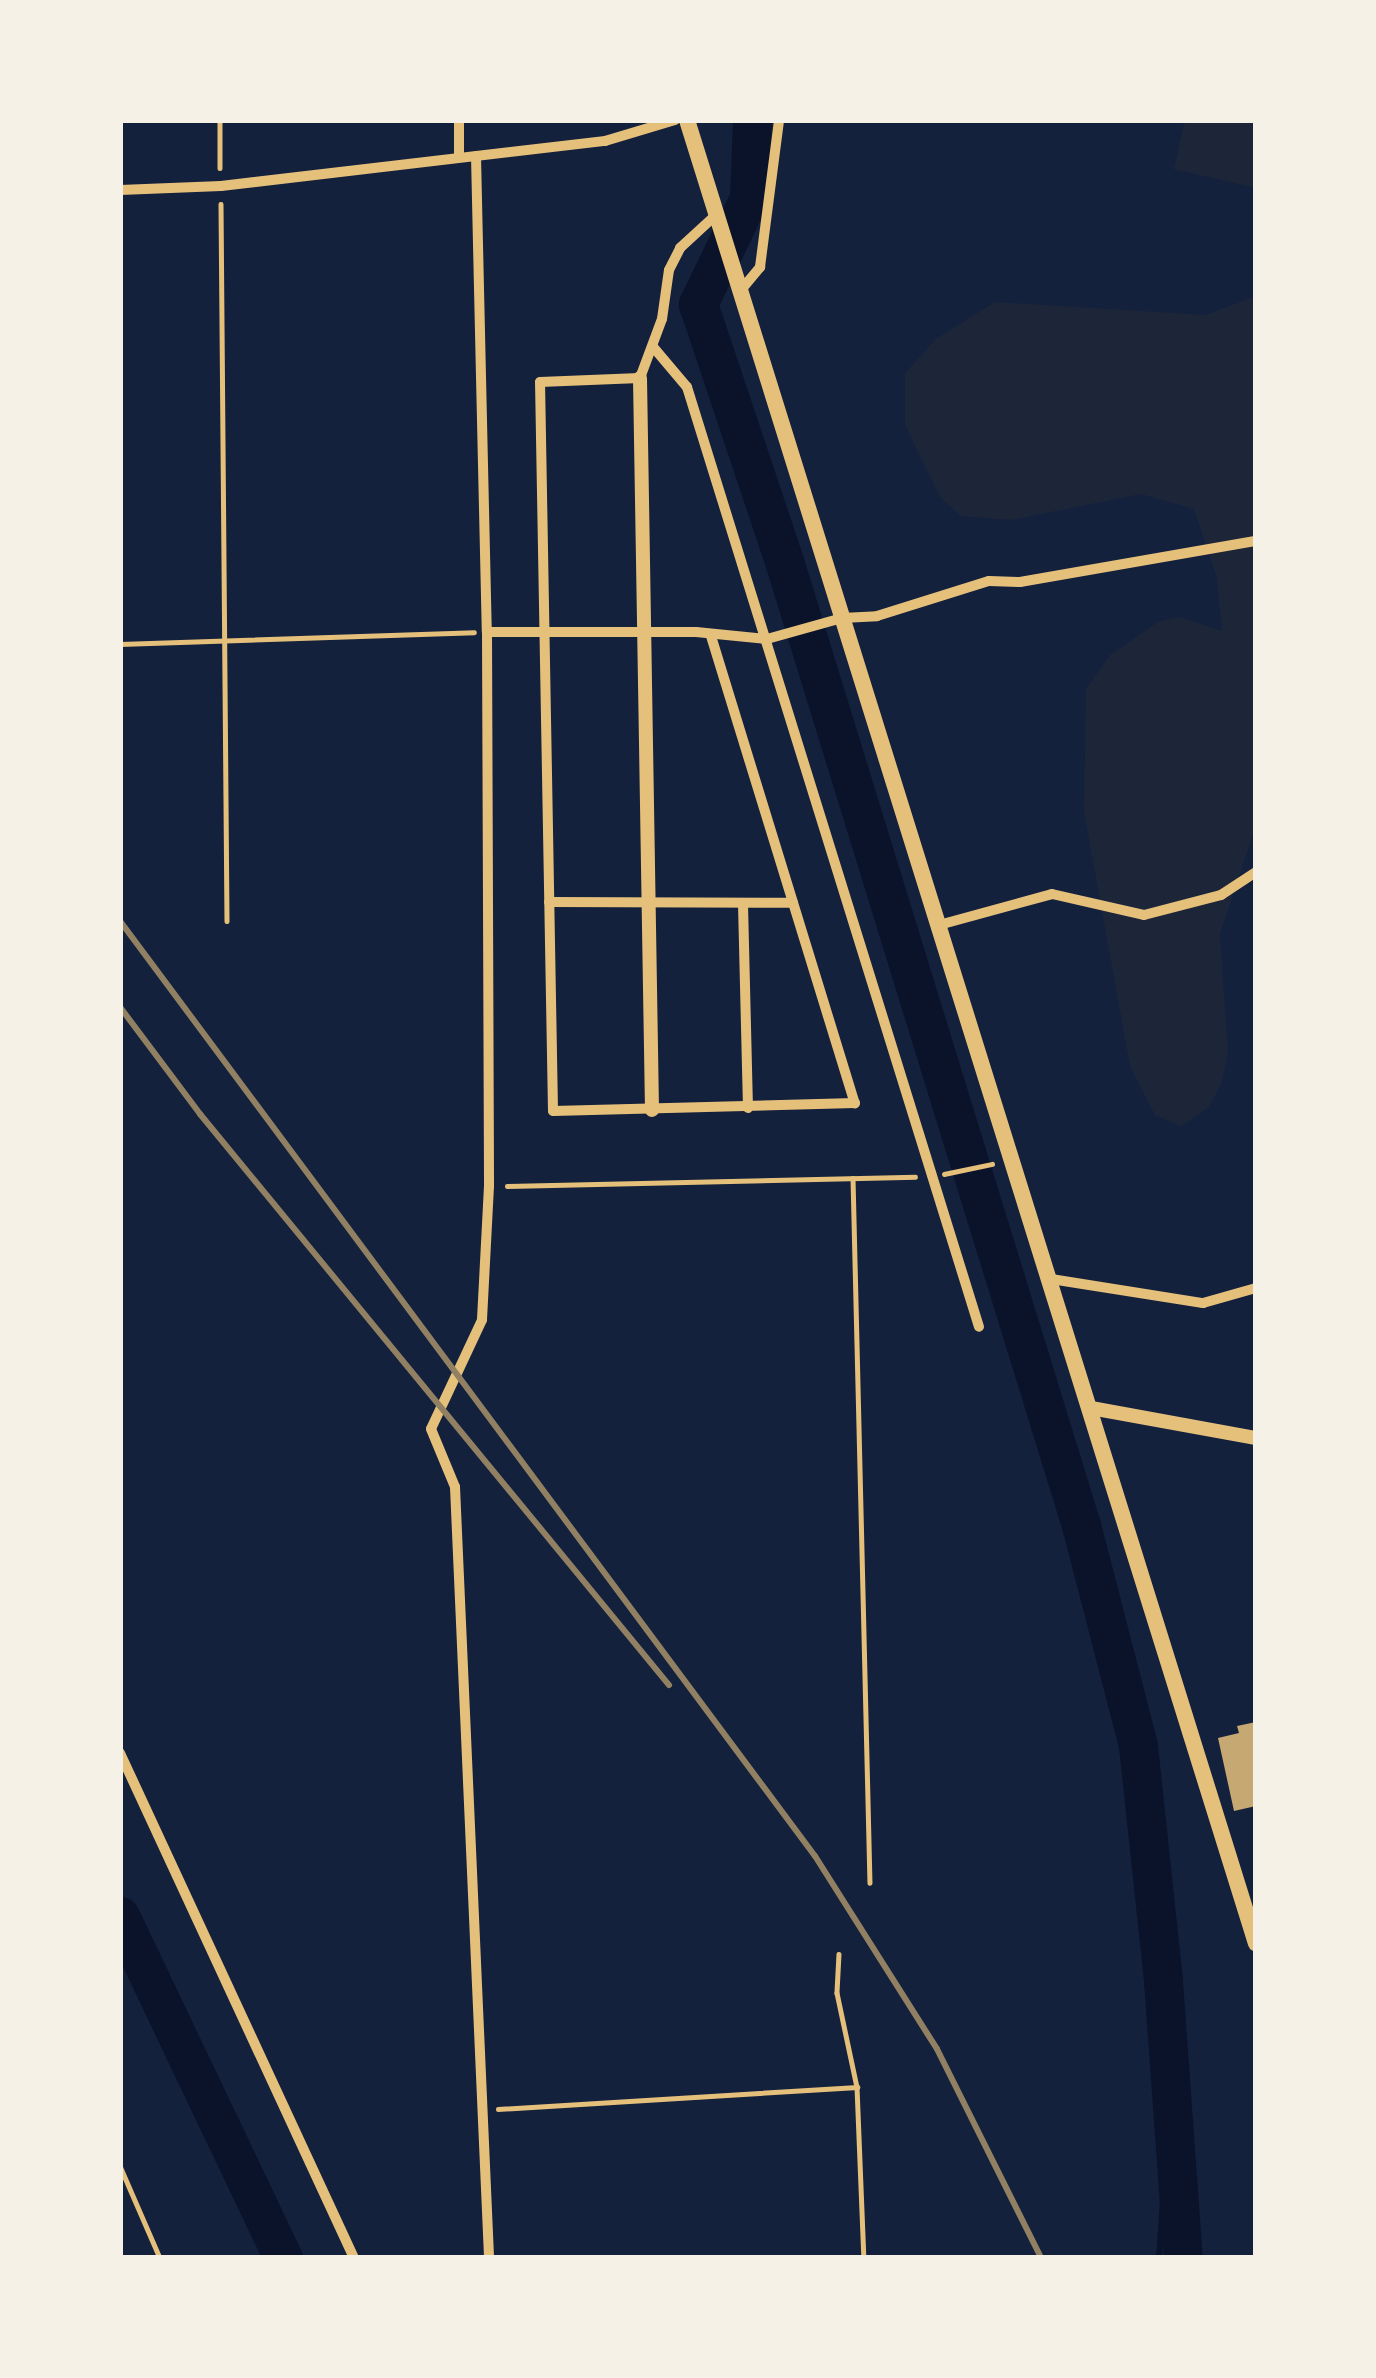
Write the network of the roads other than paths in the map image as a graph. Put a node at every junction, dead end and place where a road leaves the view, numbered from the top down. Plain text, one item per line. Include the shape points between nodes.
1 (459, 120) edge
2 (675, 120) edge
3 (687, 120) edge
4 (779, 120) edge
5 (459, 156) junction
6 (476, 156) junction
7 (120, 190) edge
8 (717, 214) junction
9 (741, 290) junction
10 (654, 348) junction
11 (640, 378) junction
12 (1256, 541) edge
13 (842, 618) junction
14 (488, 632) junction
15 (544, 633) junction
16 (644, 634) junction
17 (711, 636) junction
18 (767, 639) junction
19 (1256, 872) edge
20 (549, 902) junction
21 (793, 903) junction
22 (743, 904) junction
23 (648, 905) junction
24 (938, 925) junction
25 (748, 1108) junction
26 (652, 1110) junction
27 (1051, 1279) junction
28 (1256, 1288) edge
29 (979, 1327) dead end
30 (1090, 1408) junction
31 (1256, 1438) edge
32 (120, 1753) edge
33 (1256, 1943) edge
34 (354, 2258) edge
35 (489, 2258) edge

1 - 5 street
2 - 6 street via 605,141
3 - 8 main road
4 - 9 street via 760,267
5 - 6 street
5 - 7 street
6 - 14 street
8 - 9 main road
8 - 10 street via 669,270
9 - 13 main road
10 - 11 street
10 - 18 street via 688,387
11 - 15 street via 540,382
11 - 16 street
12 - 13 street via 989,581 877,616
13 - 18 street
13 - 24 main road
14 - 15 street
14 - 35 street via 482,1320 431,1429 455,1486
15 - 16 street
15 - 20 street
16 - 17 street
16 - 23 street
17 - 18 street
17 - 21 street
18 - 29 street
19 - 24 street via 1221,895 1144,915 1052,894
20 - 23 street
20 - 26 street via 553,1111
21 - 22 street
21 - 25 street via 855,1103
22 - 23 street
22 - 25 street
23 - 26 street
24 - 27 main road
25 - 26 street
27 - 28 street via 1203,1303
27 - 30 main road
30 - 31 street
30 - 33 main road
32 - 34 street

